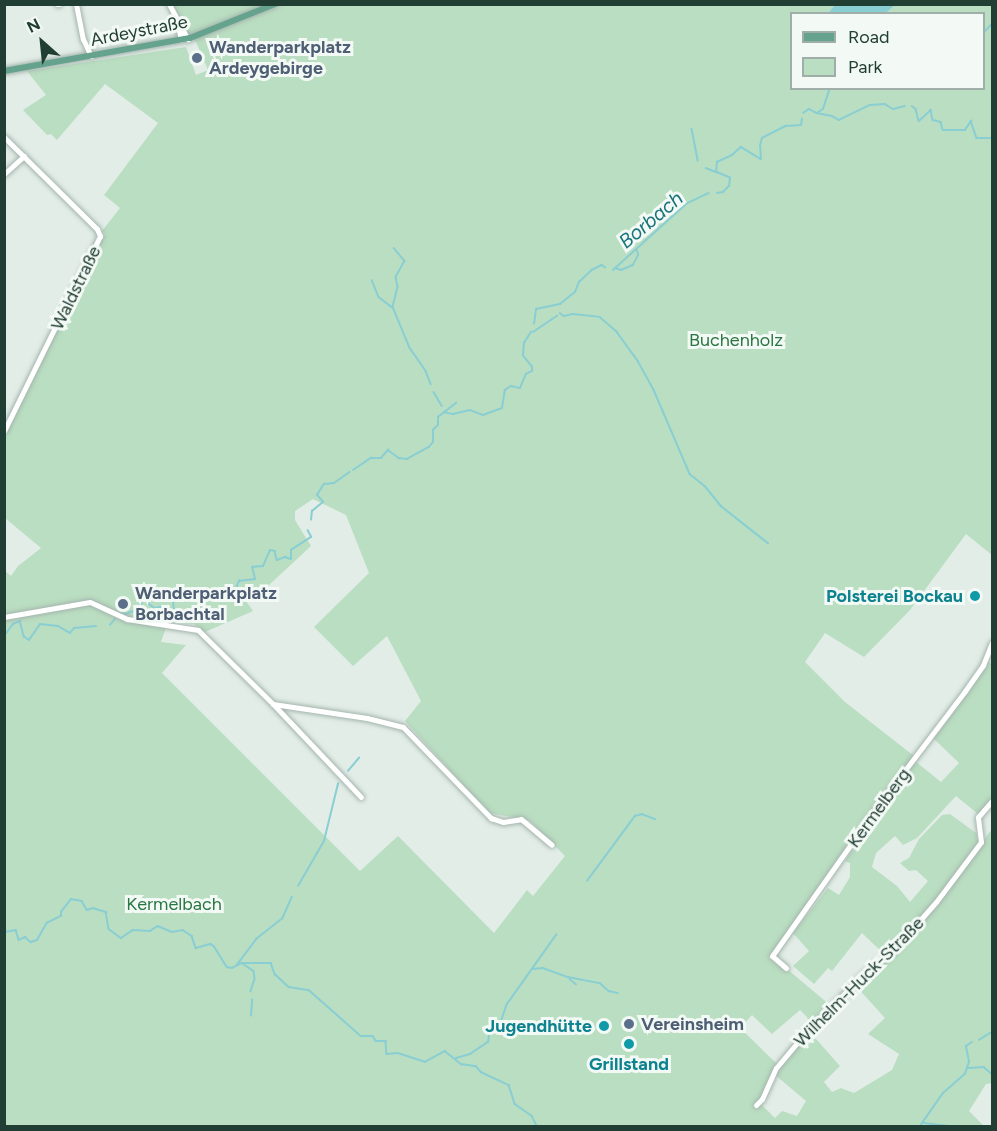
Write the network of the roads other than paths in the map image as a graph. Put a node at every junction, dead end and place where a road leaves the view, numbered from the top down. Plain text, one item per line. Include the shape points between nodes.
1 (76, 4) edge
2 (169, 4) edge
3 (275, 4) edge
4 (184, 40) junction
5 (90, 56) junction
6 (4, 71) edge
7 (4, 136) edge
8 (24, 156) junction
9 (4, 174) edge
10 (4, 431) edge
11 (4, 617) edge
12 (993, 643) edge
13 (273, 704) junction
14 (361, 797) dead end
15 (993, 801) edge
16 (552, 845) dead end
17 (786, 968) dead end
18 (756, 1105) dead end

1 - 5 street
2 - 4 street
3 - 4 main road, Ardeystraße
4 - 5 main road, Ardeystraße
5 - 6 main road, Ardeystraße
7 - 8 street, Waldstraße
8 - 9 street
8 - 10 street, Waldstraße via 100,236
11 - 13 street via 90,602 134,621 198,630
12 - 17 street, Kermelberg via 965,691 772,956
13 - 14 street
13 - 16 street via 402,727 491,818 503,822 521,819
15 - 18 street, Wilhelm-Huck-Straße via 978,817 981,842 936,902 891,953 807,1031 776,1068

